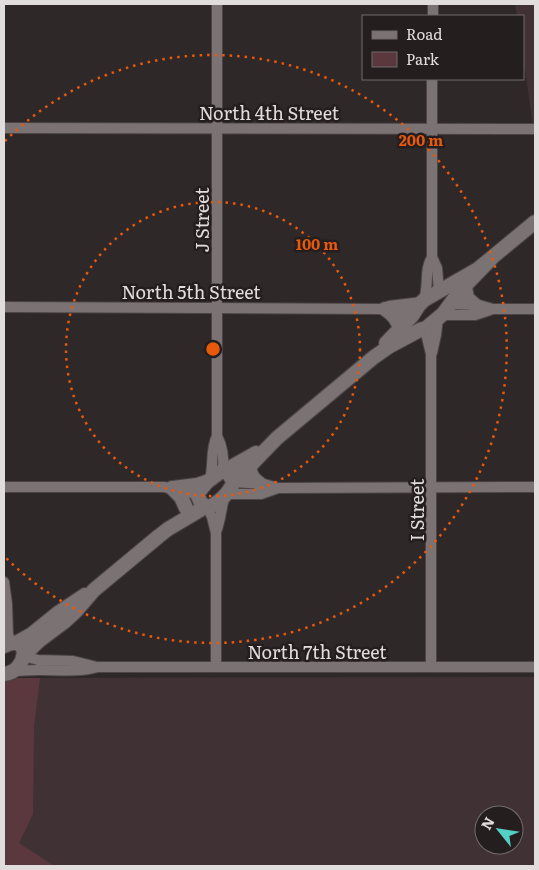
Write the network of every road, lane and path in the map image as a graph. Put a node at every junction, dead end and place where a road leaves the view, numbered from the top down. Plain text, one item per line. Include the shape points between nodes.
1 (217, 4) edge
2 (432, 80) edge
3 (4, 128) edge
4 (217, 129) junction
5 (432, 129) junction
6 (535, 129) edge
7 (535, 222) edge
8 (432, 257) junction
9 (491, 259) junction
10 (465, 286) junction
11 (440, 291) junction
12 (475, 305) junction
13 (4, 307) edge
14 (217, 308) junction
15 (418, 308) junction
16 (382, 309) junction
17 (493, 309) junction
18 (535, 309) edge
19 (445, 310) junction
20 (400, 329) junction
21 (424, 329) junction
22 (432, 354) junction
23 (374, 357) junction
24 (217, 436) junction
25 (277, 438) junction
26 (250, 465) junction
27 (228, 476) junction
28 (210, 479) junction
29 (260, 484) junction
30 (4, 487) edge
31 (432, 487) junction
32 (535, 487) edge
33 (168, 488) junction
34 (278, 488) junction
35 (226, 495) junction
36 (202, 501) junction
37 (186, 508) junction
38 (216, 533) junction
39 (159, 536) junction
40 (4, 582) edge
41 (94, 590) junction
42 (11, 644) edge
43 (24, 655) junction
44 (216, 666) junction
45 (431, 666) junction
46 (98, 667) junction
47 (535, 667) edge
48 (8, 674) edge

1 - 4 street, J Street
2 - 5 street
3 - 4 street, North 4th Street
4 - 5 street, North 4th Street
4 - 14 street, J Street
5 - 6 street, North 4th Street
5 - 8 street
7 - 9 main road
8 - 11 street
8 - 15 street via 426,292
9 - 10 main road
9 - 11 main road
10 - 12 main road via 467,298
10 - 19 main road
11 - 15 main road
11 - 19 street via 448,296
12 - 17 street
12 - 19 street
13 - 14 street, North 5th Street
14 - 16 street, North 5th Street
14 - 24 street, J Street
15 - 16 street, North 5th Street
15 - 20 main road
15 - 21 street via 416,324
16 - 20 main road via 396,319
17 - 18 street
17 - 19 street via 475,314
19 - 21 main road
19 - 22 street, I Street
20 - 23 main road
21 - 22 street, I Street
21 - 23 main road
22 - 31 street, I Street
23 - 25 main road
24 - 27 street, J Street
24 - 28 street, J Street via 212,449
25 - 26 main road
25 - 27 main road
26 - 27 main road
26 - 29 main road via 252,477
27 - 28 main road
27 - 29 street
27 - 35 main road
28 - 33 street
28 - 36 main road
29 - 34 street
30 - 33 street
31 - 32 street
31 - 34 street
31 - 45 street, I Street
33 - 36 street
33 - 37 main road via 181,497
34 - 35 street via 260,494
35 - 36 main road via 217,502
35 - 38 street
36 - 37 main road
36 - 38 street via 212,517
36 - 39 main road
37 - 39 main road
38 - 44 street
39 - 41 main road
40 - 42 street
41 - 42 main road via 68,605 32,634
41 - 43 main road via 76,611
42 - 43 main road via 21,645
43 - 46 street, North 7th Street via 38,660 83,662
43 - 48 main road via 18,667
44 - 45 street, North 7th Street
44 - 46 street, North 7th Street
45 - 47 street, North 7th Street
46 - 48 street, North 7th Street via 77,671 25,670

